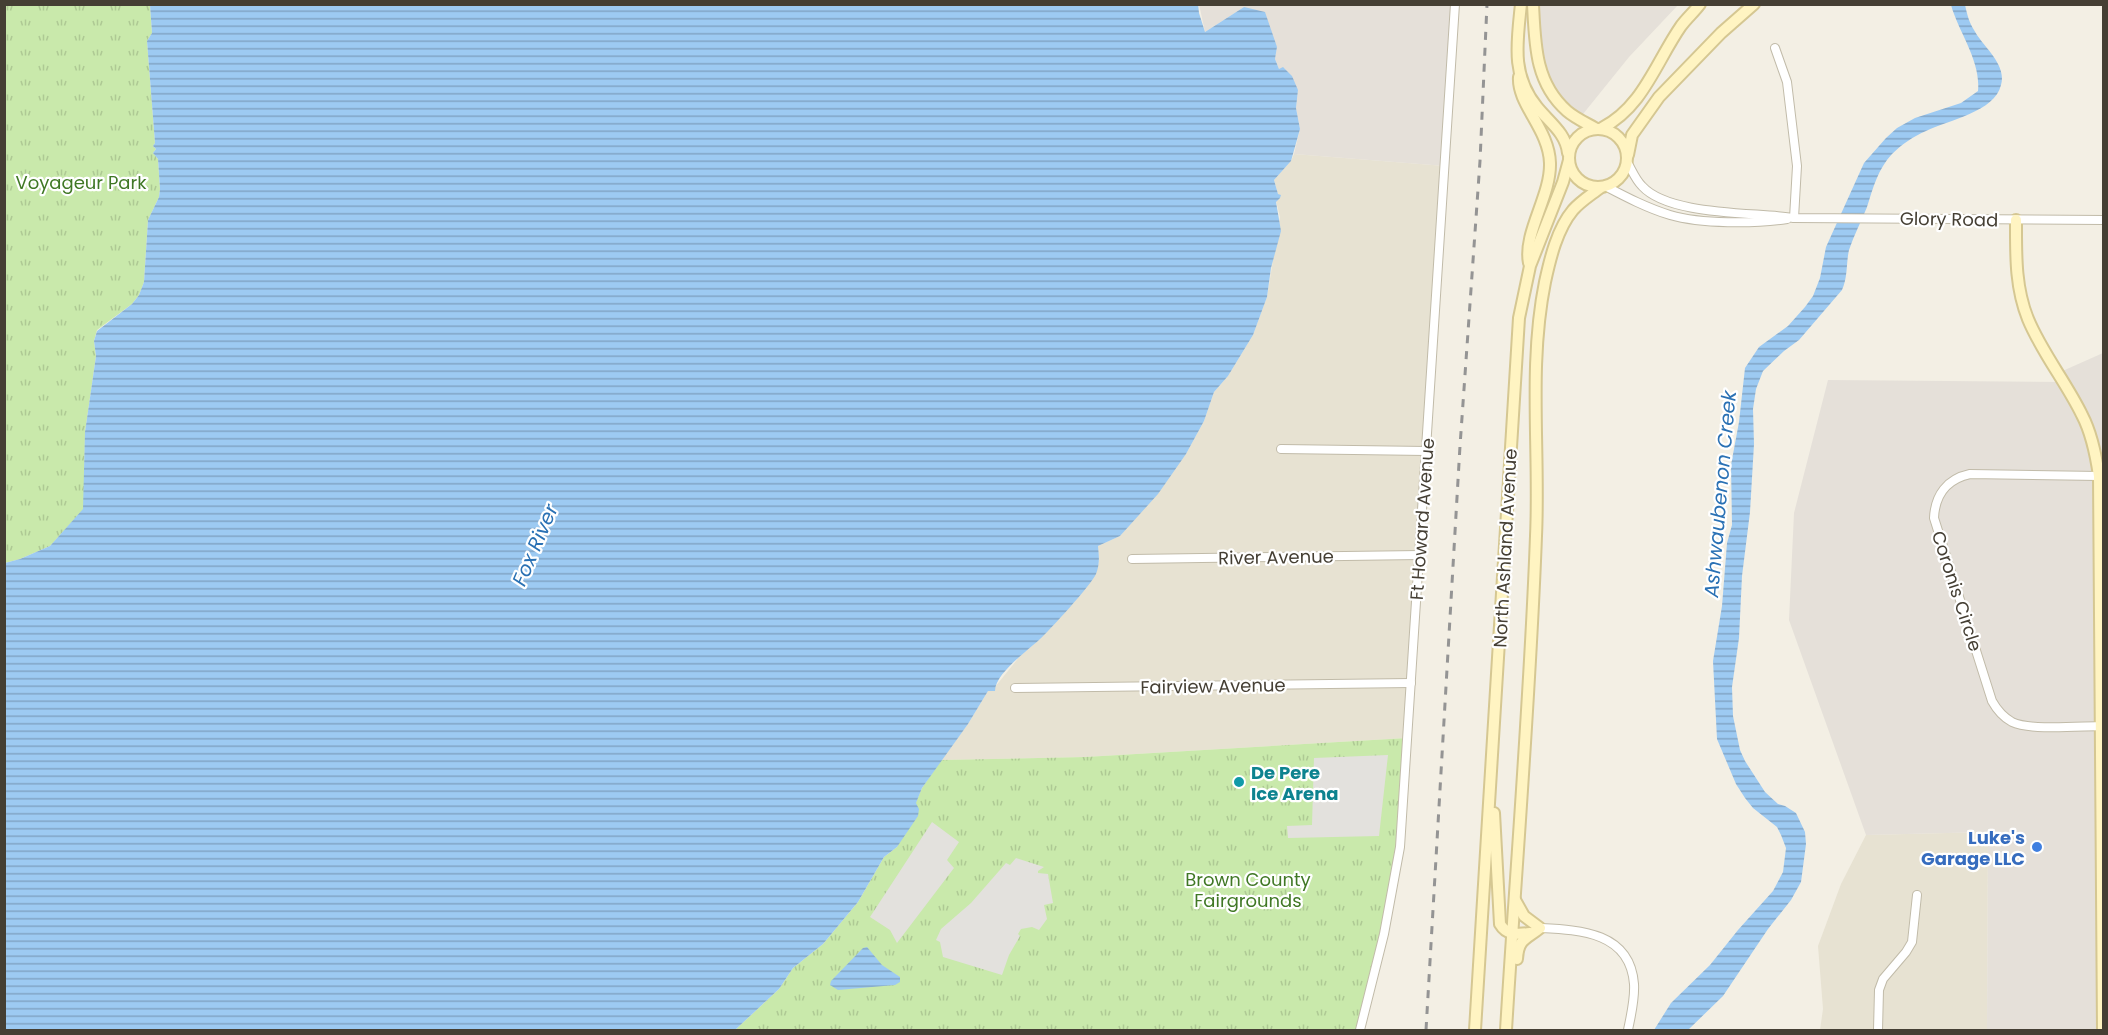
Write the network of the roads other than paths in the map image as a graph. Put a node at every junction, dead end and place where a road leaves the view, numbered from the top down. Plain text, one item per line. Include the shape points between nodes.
1 (1455, 4) edge
2 (1521, 4) edge
3 (1533, 4) edge
4 (1700, 4) edge
5 (1754, 4) edge
6 (1775, 48) dead end
7 (1519, 77) junction
8 (1598, 128) junction
9 (1569, 158) junction
10 (1628, 158) junction
11 (1603, 187) junction
12 (1794, 218) junction
13 (2016, 220) junction
14 (2103, 220) edge
15 (1530, 266) junction
16 (1281, 449) dead end
17 (1426, 451) junction
18 (2099, 476) junction
19 (2101, 528) edge
20 (1420, 555) junction
21 (1132, 559) dead end
22 (1411, 683) junction
23 (1015, 688) dead end
24 (2101, 726) edge
25 (1491, 789) junction
26 (1485, 879) junction
27 (1917, 895) dead end
28 (1515, 900) junction
29 (1535, 931) junction
30 (1512, 934) junction
31 (1360, 1030) edge
32 (1468, 1030) edge
33 (1476, 1030) edge
34 (1506, 1030) edge
35 (1513, 1030) edge
36 (1628, 1030) edge
37 (1878, 1030) edge
38 (2103, 1030) edge

1 - 17 street, Ft Howard Avenue
2 - 7 main road
3 - 8 main road via 1537,63 1554,97 1568,112
4 - 8 main road via 1632,106 1620,118
5 - 10 main road via 1659,97 1632,135
6 - 12 street via 1787,82 1797,166
7 - 9 main road via 1562,137
7 - 15 main road, North Ashland Avenue via 1526,103 1546,140 1550,164 1527,253
8 - 9 main road via 1577,137
8 - 10 main road via 1619,137
9 - 11 main road via 1576,177 1592,187
9 - 15 main road
10 - 11 main road via 1616,182
10 - 12 street, Glory Road via 1643,188 1656,196 1693,209
11 - 12 street, Glory Road via 1682,218 1766,222
11 - 28 main road, North Ashland Avenue via 1581,201 1562,230 1540,315 1536,352 1536,534
12 - 13 street, Glory Road
13 - 14 street, Glory Road
13 - 18 main road via 2016,263 2023,304 2037,337 2082,415 2096,453
15 - 25 main road, North Ashland Avenue via 1517,339
16 - 17 street
17 - 20 street, Ft Howard Avenue
18 - 19 main road
18 - 24 street, Coronis Circle via 1962,476 1941,491 1934,518 1997,709 2021,725
19 - 24 main road
20 - 21 street, River Avenue
20 - 22 street, Ft Howard Avenue
22 - 23 street, Fairview Avenue
22 - 31 street, Ft Howard Avenue via 1400,847
24 - 38 main road
25 - 26 main road, North Ashland Avenue
25 - 30 main road via 1498,914 1503,929
26 - 32 main road via 1478,882
26 - 33 main road, North Ashland Avenue
27 - 37 street via 1912,942 1886,974 1879,990
28 - 29 main road
28 - 30 main road, North Ashland Avenue
29 - 30 main road
29 - 35 main road via 1518,947
29 - 36 street via 1587,932 1616,947 1626,958 1633,976
30 - 34 main road, North Ashland Avenue

